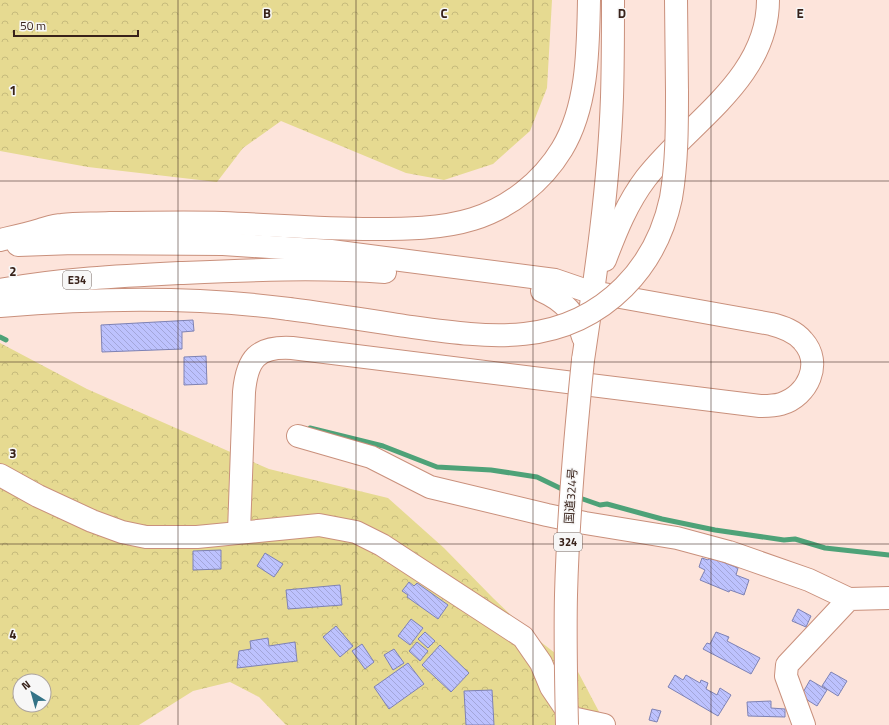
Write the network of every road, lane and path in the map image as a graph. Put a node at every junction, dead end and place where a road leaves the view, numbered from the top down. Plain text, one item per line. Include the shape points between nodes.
1 (589, 0) edge
2 (613, 0) edge
3 (676, 0) edge
4 (768, 0) edge
5 (151, 233) junction
6 (0, 240) edge
7 (0, 246) edge
8 (0, 290) edge
9 (542, 291) junction
10 (593, 293) junction
11 (0, 306) edge
12 (584, 354) junction
13 (298, 436) dead end
14 (0, 476) edge
15 (238, 532) junction
16 (889, 598) edge
17 (849, 599) junction
18 (567, 725) edge
19 (604, 725) edge
20 (804, 725) edge

1 - 5 main road via 586,69 579,108 569,137 538,181 495,210 473,219 428,227 323,229 223,223
2 - 10 main road via 612,98
3 - 11 main road, E34, bridge via 676,141 673,182 667,213 659,237 630,282 608,302 570,323 543,332 493,336 214,301 143,299
4 - 10 main road via 762,40 755,55 731,89 657,164 634,194 615,232
5 - 6 main road via 61,225
5 - 7 main road via 74,243
5 - 10 main road via 224,244 332,252 555,280
8 - 9 main road, E34 via 84,279 261,269 310,269 403,274
9 - 10 main road
9 - 12 main road via 569,308 583,335
10 - 12 main road, 国道324号 / 324
10 - 15 main road via 785,328 804,341 809,348 813,367 811,376 800,393 791,400 781,404 760,406 292,348 270,349 254,358 246,372
12 - 18 main road, 国道324号 / 324, bridge via 568,528
13 - 17 main road via 371,457 430,487 585,523 677,538 729,552 809,580
14 - 15 main road via 38,496 122,532 146,536 196,536
15 - 19 main road via 319,525 356,532 382,545 523,637 542,663 551,687 572,718
16 - 17 main road
17 - 20 main road via 787,665 786,676

